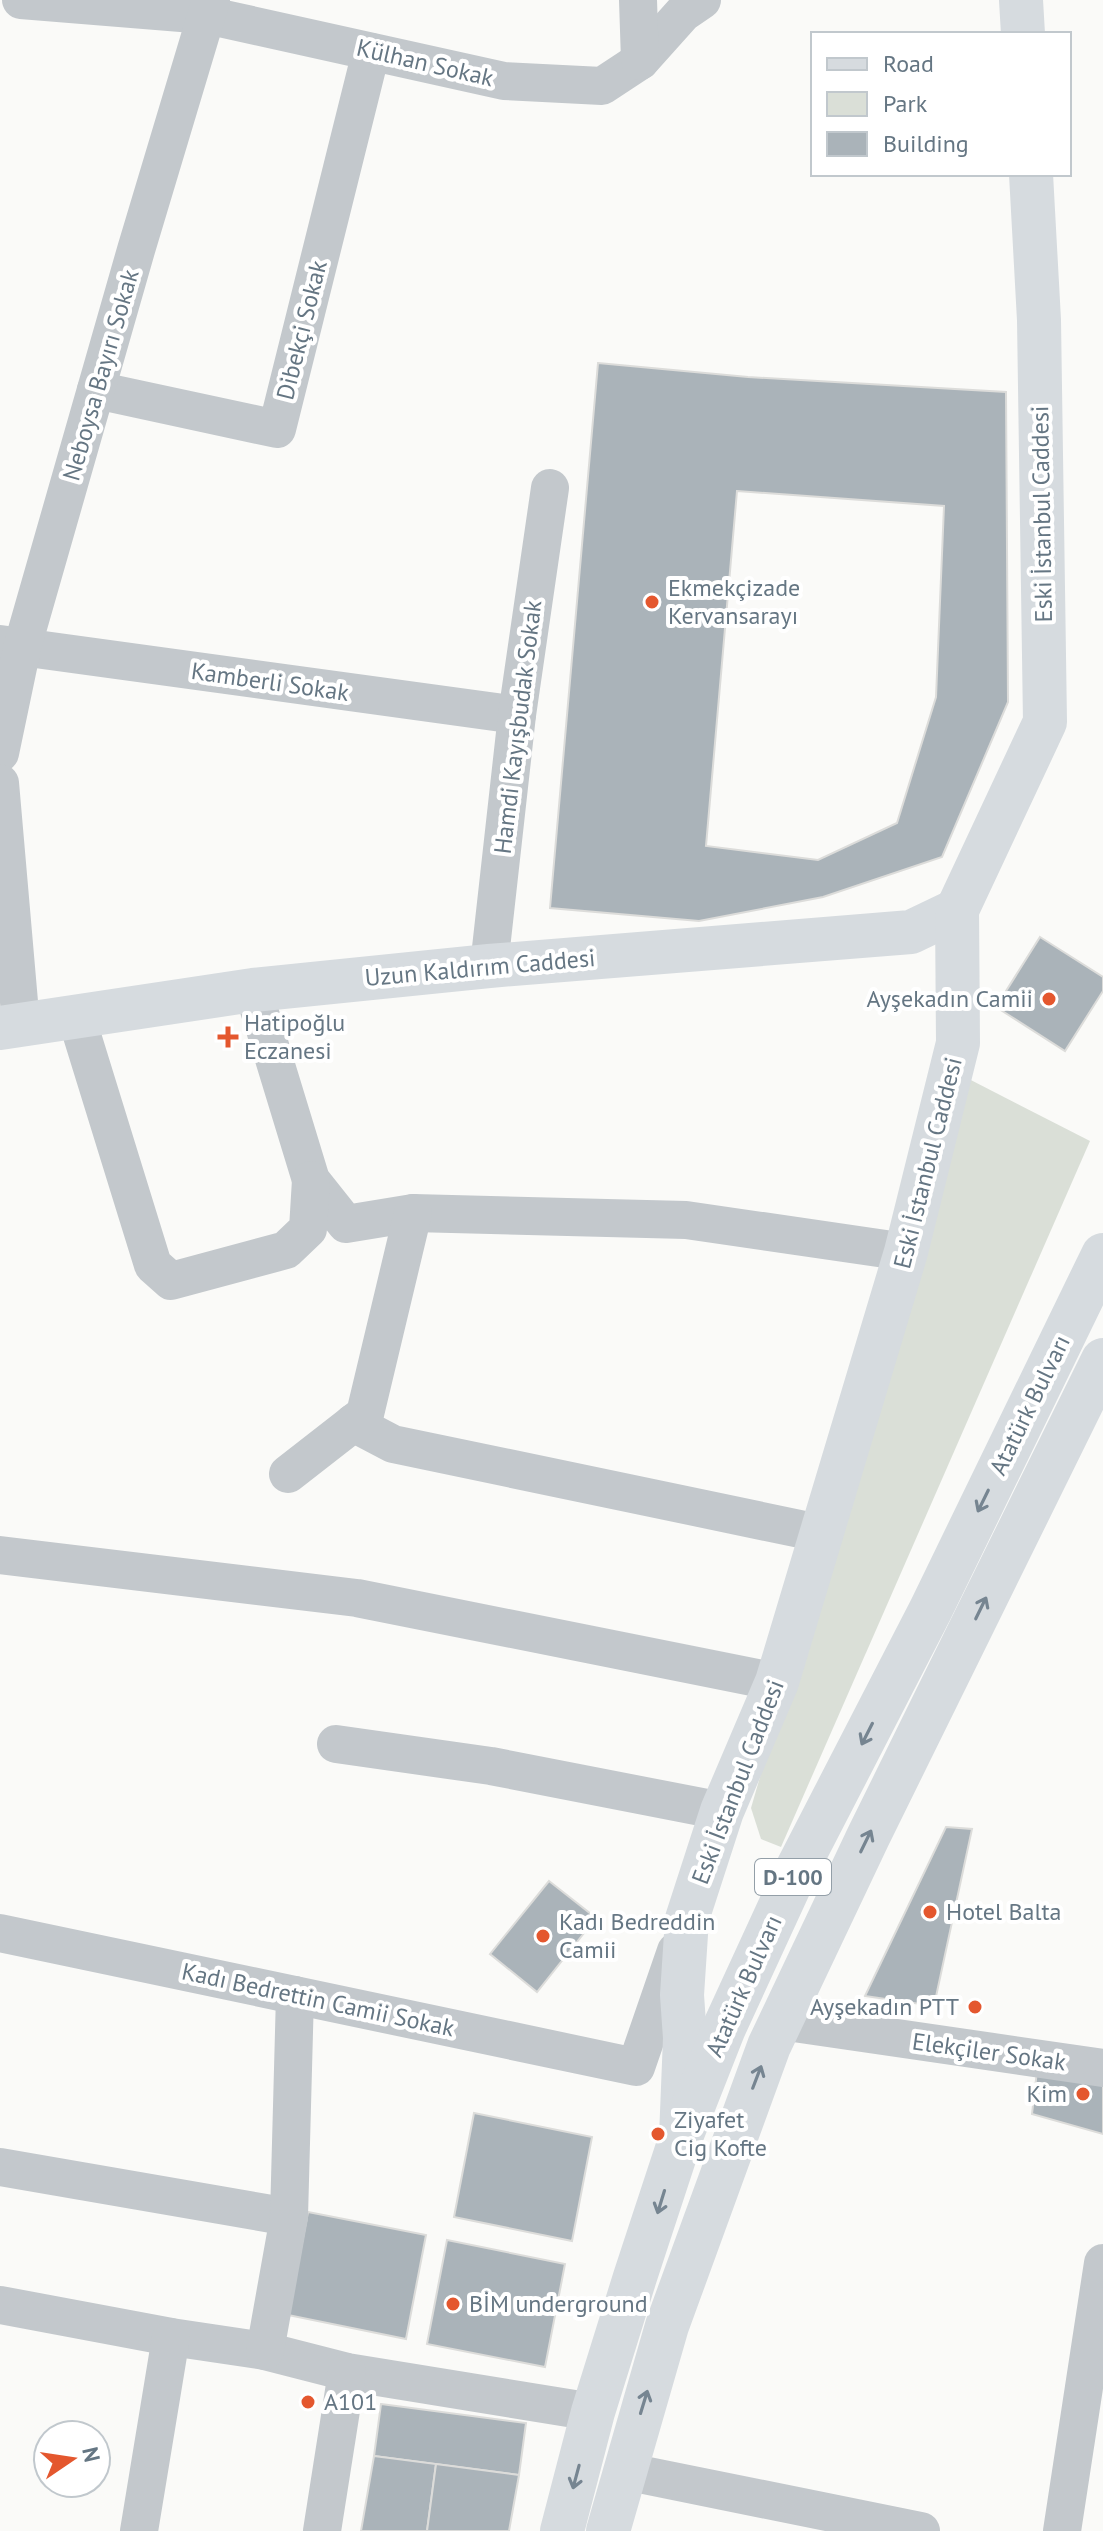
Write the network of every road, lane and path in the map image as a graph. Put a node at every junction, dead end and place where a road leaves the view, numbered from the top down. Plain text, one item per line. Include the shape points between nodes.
1 (21, 0) edge
2 (638, 0) edge
3 (702, 0) edge
4 (1021, 0) edge
5 (209, 7) edge
6 (1023, 32) edge
7 (371, 52) junction
8 (640, 61) junction
9 (1031, 176) edge
10 (96, 390) junction
11 (550, 488) dead end
12 (11, 646) edge
13 (517, 715) junction
14 (0, 753) edge
15 (1, 801) edge
16 (957, 910) junction
17 (489, 966) junction
18 (253, 990) junction
19 (76, 1016) junction
20 (10, 1026) edge
21 (311, 1180) junction
22 (413, 1213) junction
23 (906, 1252) junction
24 (1103, 1255) edge
25 (1097, 1388) edge
26 (353, 1423) junction
27 (288, 1474) dead end
28 (824, 1534) junction
29 (0, 1555) edge
30 (777, 1682) junction
31 (336, 1744) dead end
32 (722, 1811) junction
33 (687, 1919) junction
34 (0, 1933) edge
35 (295, 1995) junction
36 (780, 2021) junction
37 (1103, 2068) edge
38 (681, 2137) junction
39 (0, 2167) edge
40 (289, 2217) junction
41 (1103, 2263) edge
42 (0, 2305) edge
43 (171, 2337) junction
44 (265, 2351) junction
45 (347, 2372) junction
46 (593, 2412) junction
47 (624, 2471) junction
48 (139, 2531) edge
49 (322, 2531) edge
50 (562, 2531) edge
51 (608, 2531) edge
52 (921, 2531) edge
53 (1062, 2531) edge

1 - 5 street, Külhan Sokak
2 - 8 street
3 - 8 street, Külhan Sokak via 683,13
4 - 6 main road
5 - 7 street, Külhan Sokak
5 - 10 street, Neboysa Bayırı Sokak
7 - 8 street, Külhan Sokak via 504,81 602,86
7 - 10 street, Dibekçi Sokak via 277,429
9 - 16 main road, Eski İstanbul Caddesi via 1039,320 1045,722
10 - 12 street, Neboysa Bayırı Sokak
11 - 13 street, Hamdi Kayışbudak Sokak
12 - 13 street, Kamberli Sokak
12 - 14 street, Neboysa Bayırı Sokak
13 - 17 street, Hamdi Kayışbudak Sokak
15 - 20 street
16 - 17 main road, Uzun Kaldırım Caddesi via 911,932
16 - 23 main road, Eski İstanbul Caddesi via 958,1043
17 - 18 main road, Uzun Kaldırım Caddesi
18 - 19 main road, Uzun Kaldırım Caddesi
18 - 21 street
19 - 20 main road, Uzun Kaldırım Caddesi
19 - 21 street via 153,1265 171,1281 286,1250 308,1229
21 - 22 street via 346,1224
22 - 23 street via 686,1220
22 - 26 street via 365,1414
23 - 28 main road, Eski İstanbul Caddesi
24 -> 38 main road, Atatürk Bulvarı / D-100 via 792,1880
36 -> 25 main road, Atatürk Bulvarı / D-100
26 - 27 street
26 - 28 street via 393,1444
28 - 30 main road, Eski İstanbul Caddesi
29 - 30 street via 357,1598
30 - 32 main road, Eski İstanbul Caddesi
31 - 32 street via 491,1766
32 - 33 main road, Eski İstanbul Caddesi
33 - 35 street, Kadı Bedrettin Camii Sokak via 636,2067
33 - 38 main road, Eski İstanbul Caddesi
34 - 35 street, Kadı Bedrettin Camii Sokak
35 - 40 street
36 - 37 street, Elekçiler Sokak
47 -> 36 main road, Atatürk Bulvarı / D-100 via 667,2326
38 -> 46 main road, Atatürk Bulvarı / D-100
39 - 40 street
40 - 44 street
41 - 53 street
42 - 43 street
43 - 44 street
43 - 48 street
44 - 45 street
45 - 46 street
45 - 49 street
46 -> 50 main road, Atatürk Bulvarı / D-100
47 - 51 main road, Atatürk Bulvarı / D-100
47 - 52 street

